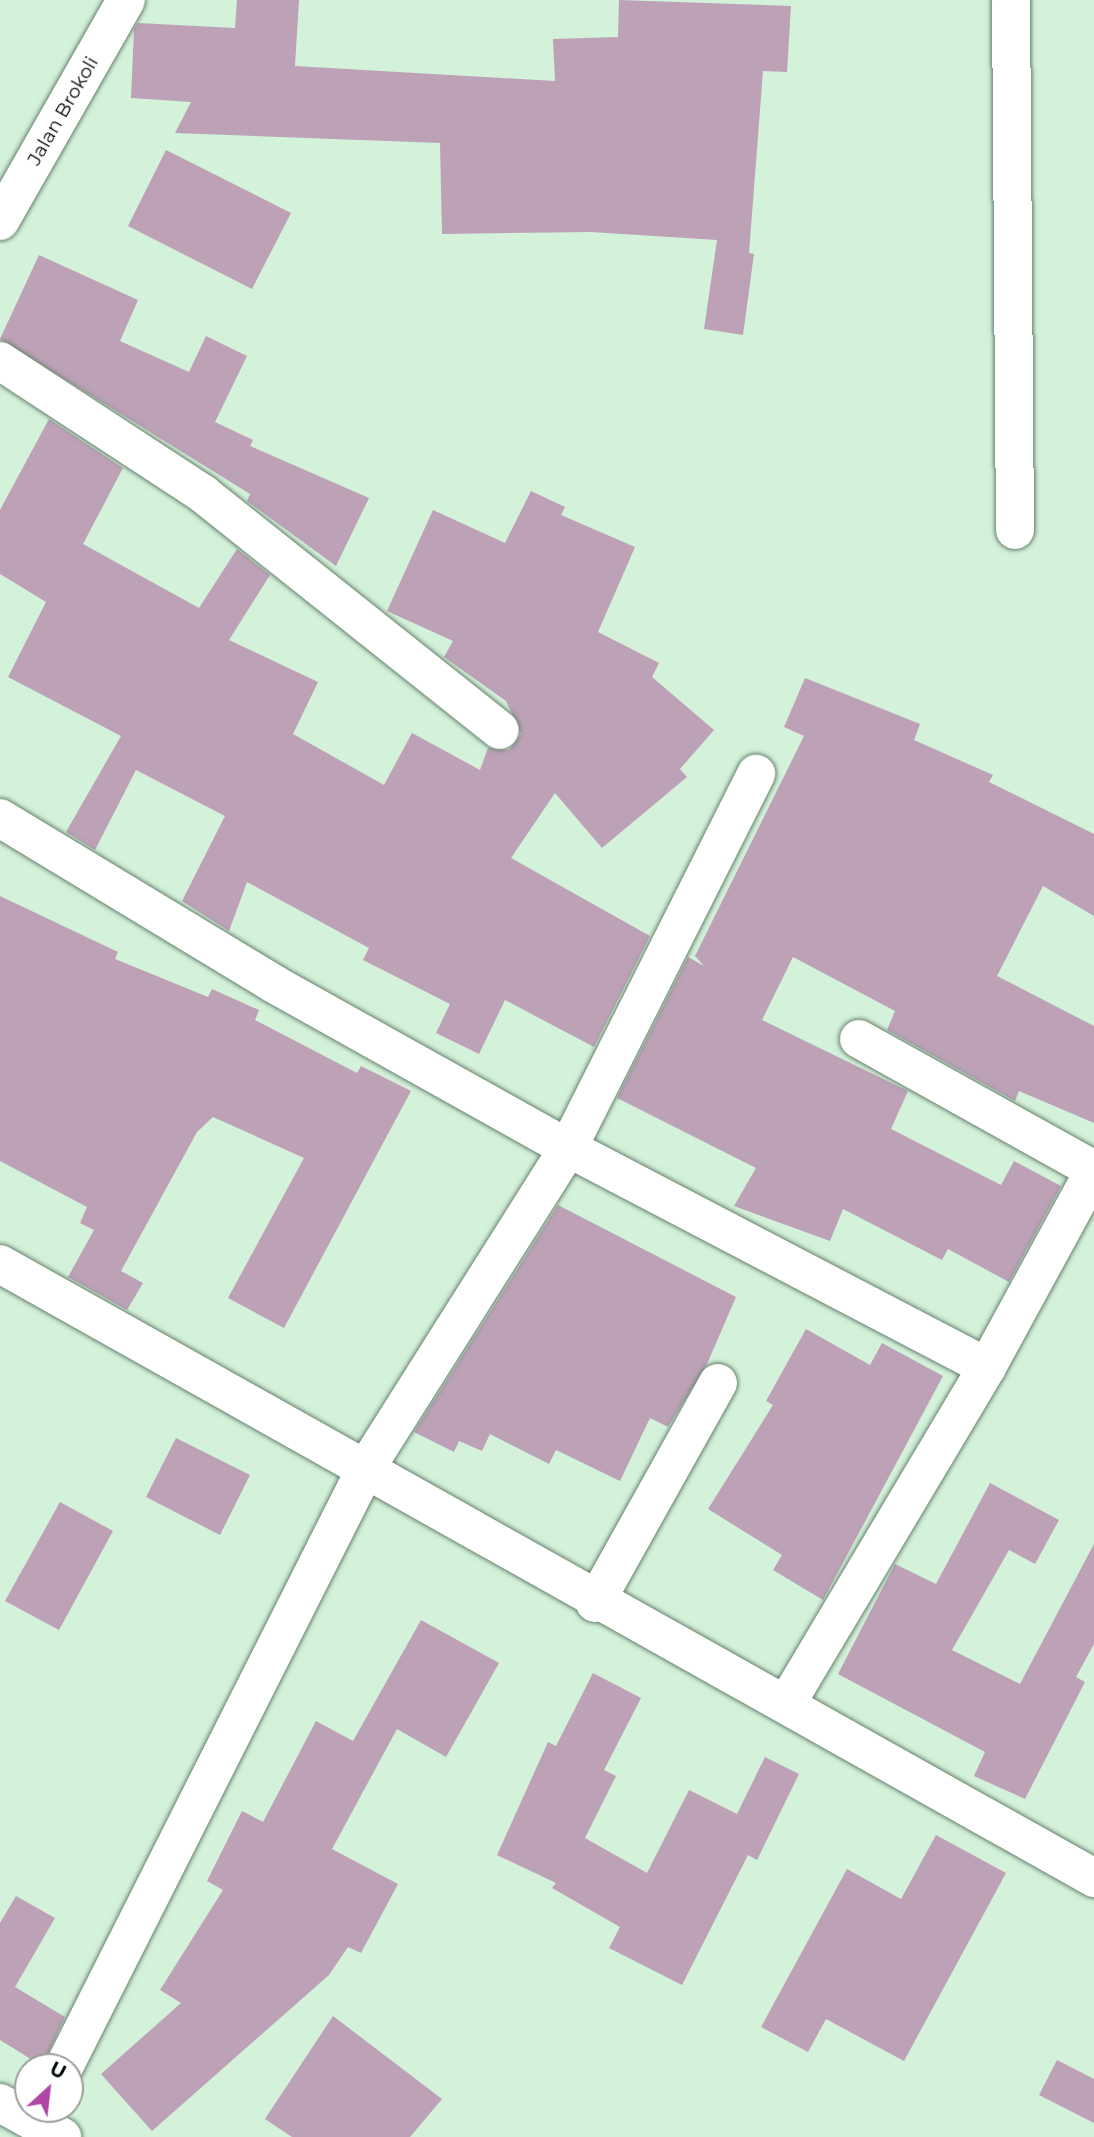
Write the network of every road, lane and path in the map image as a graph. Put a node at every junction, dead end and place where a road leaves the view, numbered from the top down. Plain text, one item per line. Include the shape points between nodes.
1 (126, 0) edge
2 (1011, 0) edge
3 (0, 221) edge
4 (0, 361) edge
5 (1015, 530) dead end
6 (499, 730) dead end
7 (755, 774) dead end
8 (0, 818) edge
9 (859, 1039) dead end
10 (568, 1148) junction
11 (1094, 1170) edge
12 (0, 1264) edge
13 (987, 1367) junction
14 (718, 1383) dead end
15 (366, 1468) junction
16 (595, 1603) junction
17 (788, 1701) junction
18 (1094, 1878) edge
19 (71, 2053) edge
20 (0, 2103) edge
21 (42, 2126) edge

1 - 3 street, Jalan Brokoli
2 - 5 street
4 - 6 street via 204,494
7 - 10 street
8 - 10 street via 274,984
9 - 11 street
10 - 13 street
10 - 15 street
11 - 13 street
12 - 15 street
13 - 17 street
14 - 16 street
15 - 16 street
15 - 19 street
16 - 17 street
17 - 18 street
20 - 21 street

